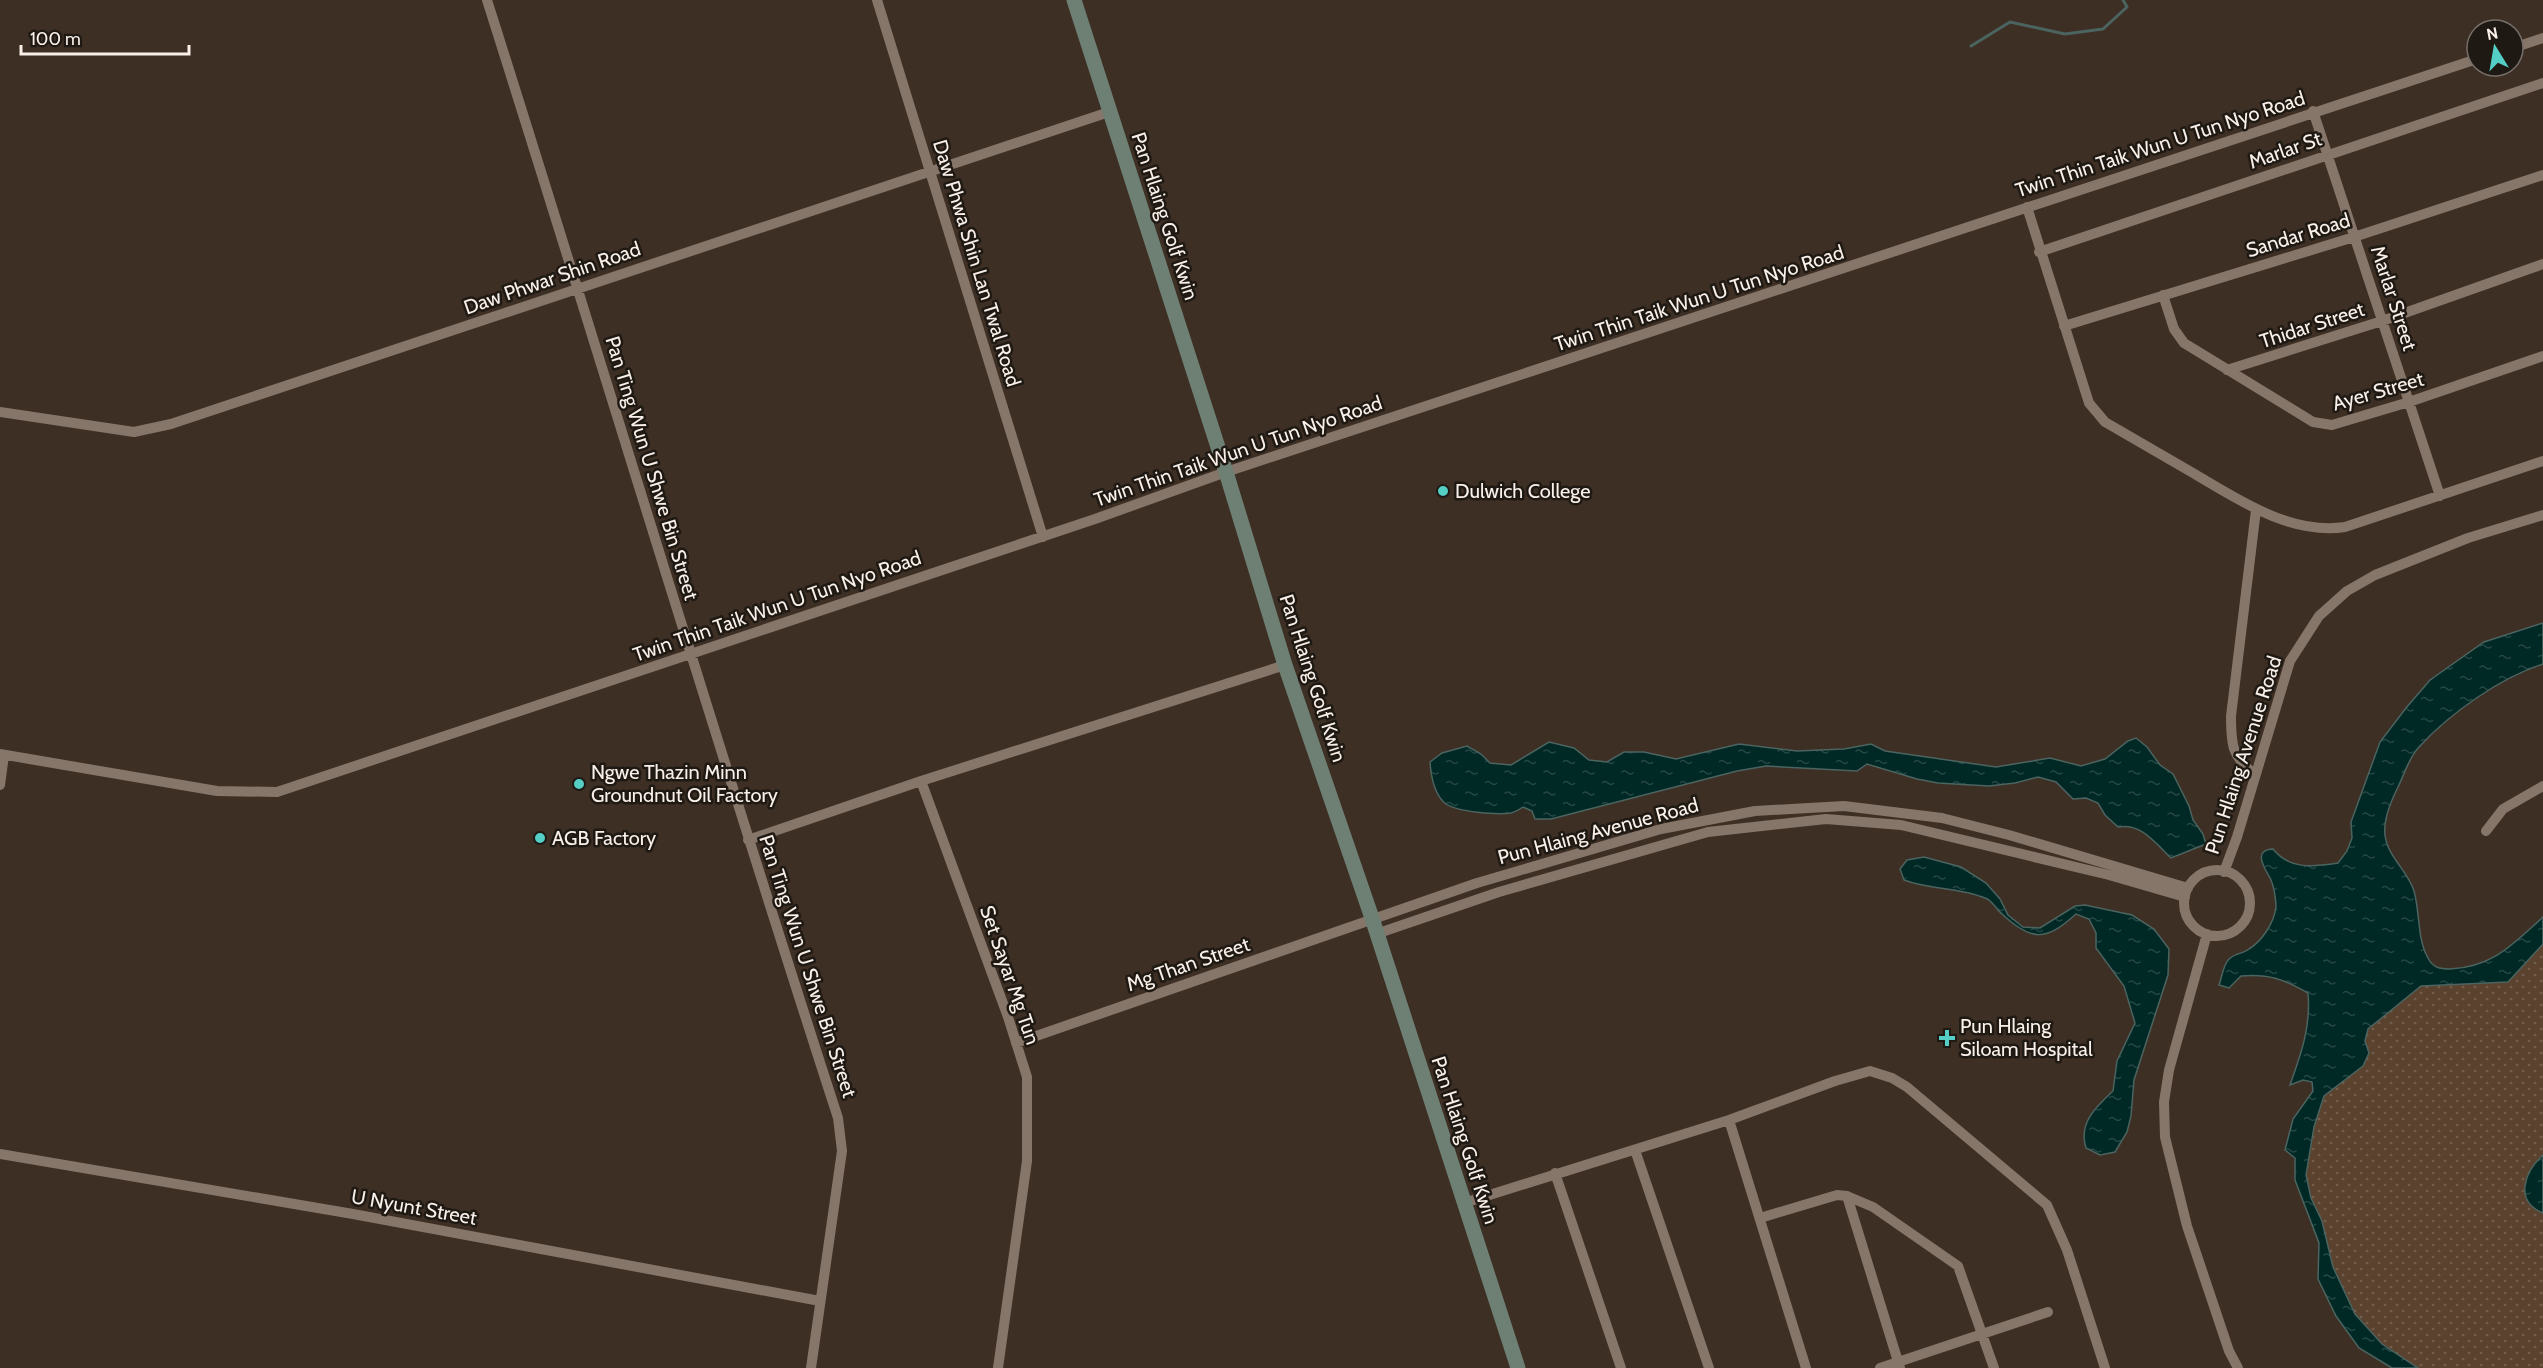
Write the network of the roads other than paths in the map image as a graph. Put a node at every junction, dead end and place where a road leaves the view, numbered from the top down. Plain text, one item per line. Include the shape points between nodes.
1 (487, 0) edge
2 (877, 0) edge
3 (1074, 0) edge
4 (2543, 38) edge
5 (2525, 44) edge
6 (2465, 63) edge
7 (2543, 83) edge
8 (2313, 111) junction
9 (1109, 112) junction
10 (2327, 155) junction
11 (930, 172) junction
12 (2543, 175) edge
13 (2026, 207) junction
14 (2354, 237) junction
15 (2039, 252) junction
16 (2543, 264) edge
17 (578, 288) junction
18 (2163, 295) junction
19 (2382, 321) junction
20 (2064, 326) junction
21 (2543, 356) edge
22 (2227, 370) junction
23 (2409, 402) junction
24 (0, 412) edge
25 (2543, 461) edge
26 (1226, 472) junction
27 (2440, 496) junction
28 (2256, 510) junction
29 (2543, 515) edge
30 (1043, 537) junction
31 (690, 654) junction
32 (1285, 665) junction
33 (2, 754) edge
34 (2255, 775) junction
35 (921, 781) junction
36 (0, 785) edge
37 (2543, 786) edge
38 (2486, 831) dead end
39 (748, 840) junction
40 (2224, 872) junction
41 (2186, 893) junction
42 (1374, 926) junction
43 (2207, 934) junction
44 (1016, 1043) junction
45 (1729, 1120) junction
46 (1635, 1150) junction
47 (0, 1154) edge
48 (1555, 1173) junction
49 (1847, 1196) junction
50 (1464, 1203) junction
51 (1760, 1218) junction
52 (820, 1300) junction
53 (2048, 1312) dead end
54 (1982, 1335) junction
55 (1899, 1365) edge
56 (811, 1368) edge
57 (998, 1368) edge
58 (1518, 1368) edge
59 (1621, 1368) edge
60 (1709, 1368) edge
61 (1806, 1368) edge
62 (1880, 1368) edge
63 (1994, 1368) edge
64 (2105, 1368) edge
65 (2238, 1368) edge

1 - 17 street, Pan Ting Wun U Shwe Bin Street
2 - 11 street, Daw Phwa Shin Lan Twal Road
3 - 9 street, Pan Hlaing Golf Kwin
4 - 5 street
6 - 8 street, Twin Thin Taik Wun U Tun Nyo Road
7 - 10 street, Marlar St
8 - 10 street, Marlar Street
8 - 13 street, Twin Thin Taik Wun U Tun Nyo Road
9 - 11 street, Daw Phwar Shin Road
9 - 26 street, Pan Hlaing Golf Kwin
10 - 14 street, Marlar Street
10 - 15 street, Marlar St
11 - 17 street, Daw Phwar Shin Road
11 - 30 street, Daw Phwa Shin Lan Twal Road
12 - 14 street, Sandar Road
13 - 15 street
13 - 26 street, Twin Thin Taik Wun U Tun Nyo Road
14 - 18 street, Sandar Road
14 - 19 street, Marlar Street
15 - 20 street
16 - 19 street, Thidar Street
17 - 24 street, Daw Phwar Shin Road via 171,424 134,432
17 - 31 street, Pan Ting Wun U Shwe Bin Street
18 - 20 street, Sandar Road
18 - 22 street, Ayer Street via 2174,329 2184,344
19 - 22 street, Thidar Street
19 - 23 street, Marlar Street
20 - 28 street via 2089,403 2105,422
21 - 23 street, Ayer Street
22 - 23 street, Ayer Street via 2313,422 2332,425
23 - 27 street, Marlar Street
25 - 27 street
26 - 30 street, Twin Thin Taik Wun U Tun Nyo Road
26 - 32 street, Pan Hlaing Golf Kwin
27 - 28 street via 2326,530
28 - 34 street via 2231,716 2231,743 2239,762
29 - 34 street, Pun Hlaing Avenue Road via 2468,538 2374,575 2347,591 2319,616 2290,661
30 - 31 street, Twin Thin Taik Wun U Tun Nyo Road
31 - 33 street, Twin Thin Taik Wun U Tun Nyo Road via 276,792 217,791
31 - 39 street, Pan Ting Wun U Shwe Bin Street
32 - 35 street
32 - 42 street, Pan Hlaing Golf Kwin
33 - 36 street
34 - 40 street, Pun Hlaing Avenue Road
35 - 39 street
35 - 44 street, Set Sayar Mg Tun
37 - 38 street via 2504,809
39 - 52 street, Pan Ting Wun U Shwe Bin Street via 838,1118 842,1151
40 - 41 street via 2202,874
40 - 43 street via 2240,879 2248,890 2250,909 2234,932
41 - 42 street, Pun Hlaing Avenue Road via 1901,825 1826,819 1708,831
41 - 42 street, Pun Hlaing Avenue Road via 2009,835 1942,818 1844,806 1755,811 1661,829 1485,880
41 - 43 street via 2188,919
42 - 44 street, Mg Than Street
42 - 50 street, Pan Hlaing Golf Kwin
43 - 65 street via 2169,1070 2164,1102 2165,1137 2187,1226
44 - 57 street, Set Sayar Mg Tun via 1027,1077 1027,1161
45 - 46 street
45 - 51 street
45 - 64 street via 1870,1071 1907,1087 2047,1205 2067,1250
46 - 48 street
46 - 60 street
47 - 52 street, U Nyunt Street
48 - 50 street
48 - 59 street
49 - 51 street via 1837,1195
49 - 54 street via 1873,1207 1958,1266
49 - 55 street
50 - 58 street, Pan Hlaing Golf Kwin
51 - 61 street
52 - 56 street, Pan Ting Wun U Shwe Bin Street
53 - 54 street
54 - 55 street
54 - 63 street
55 - 62 street

